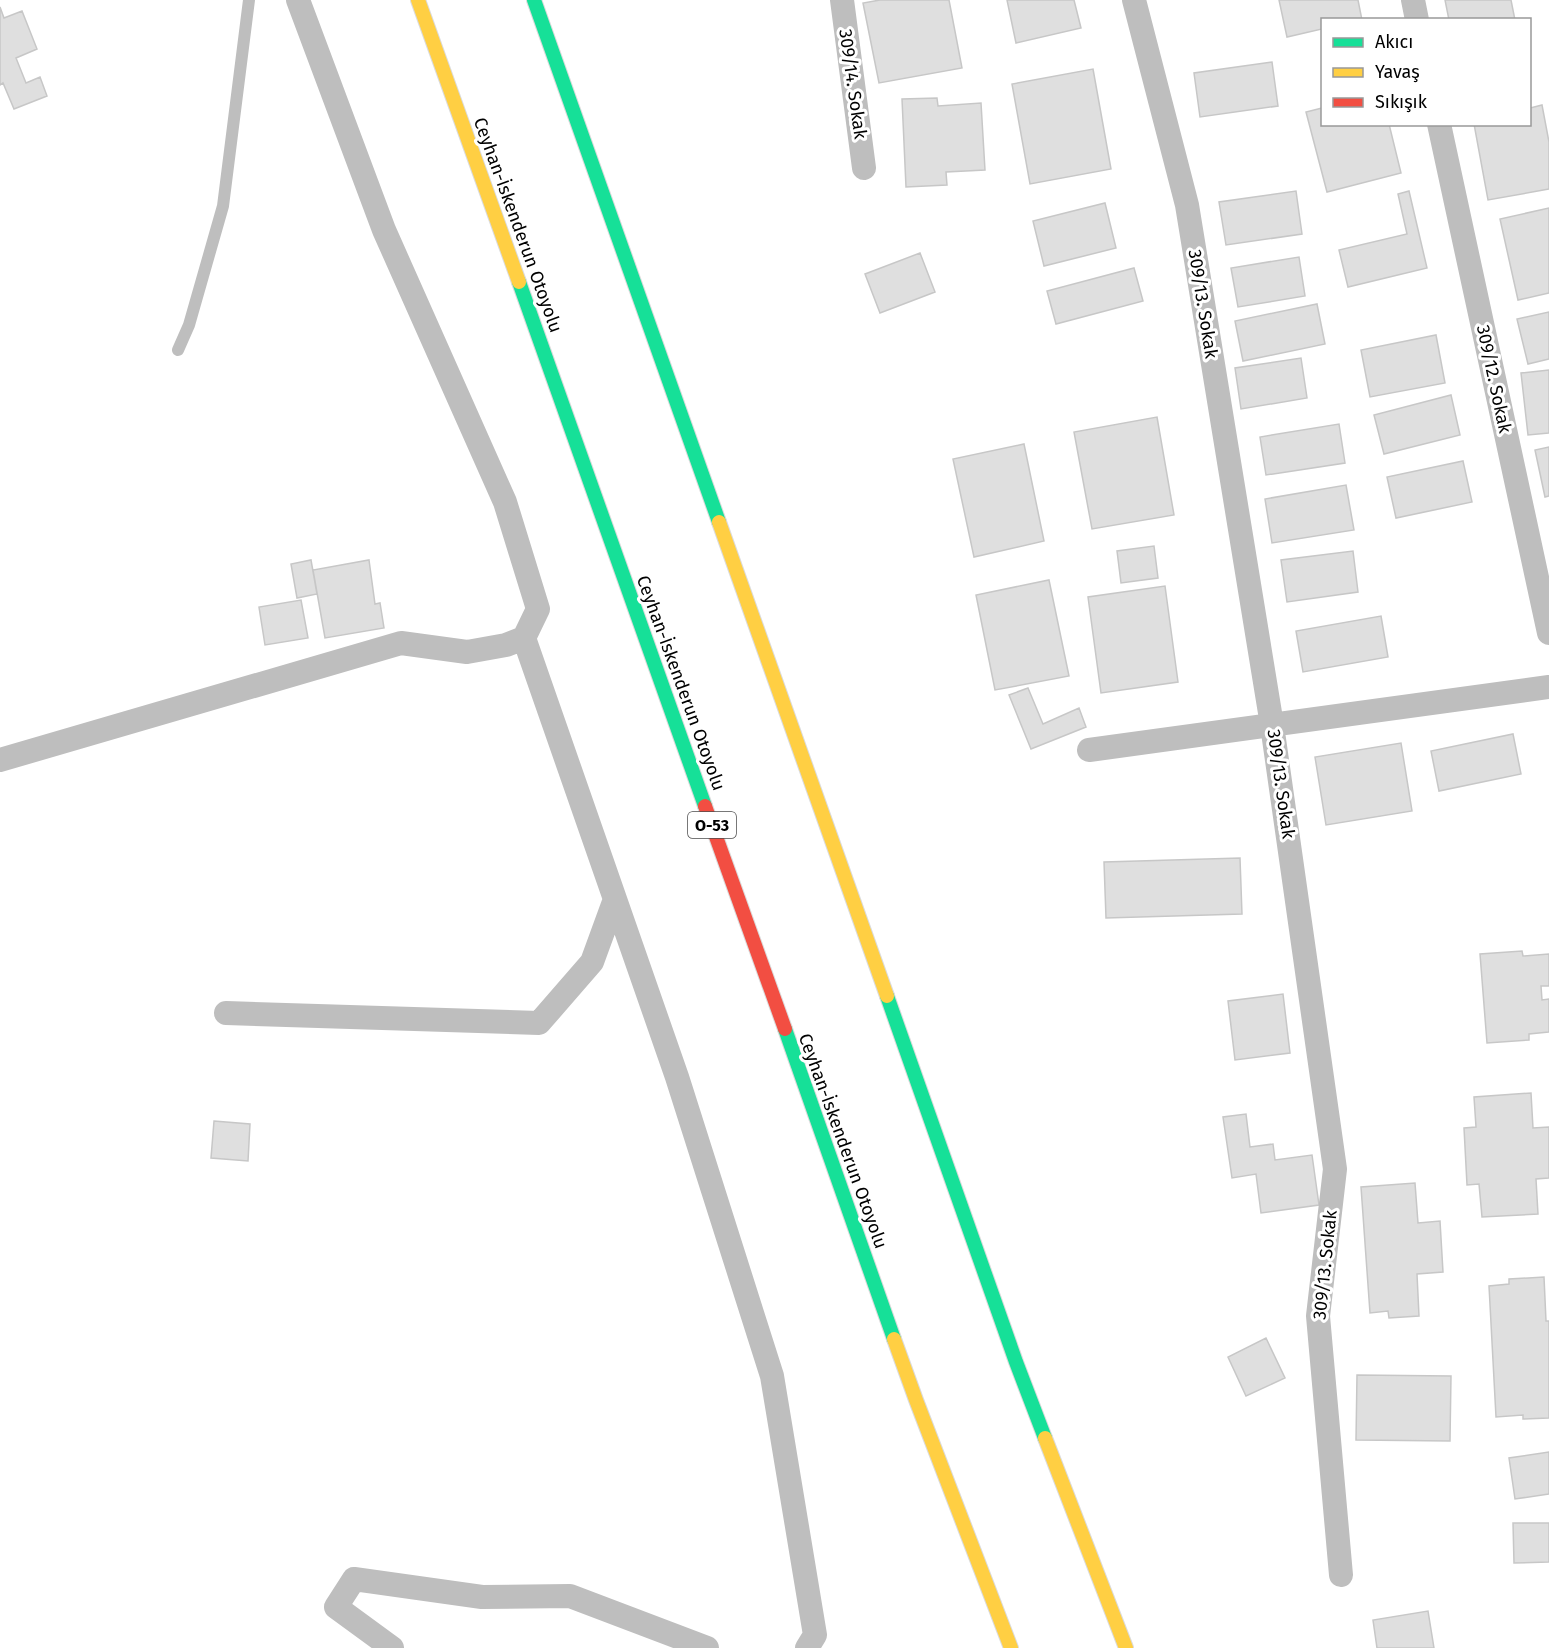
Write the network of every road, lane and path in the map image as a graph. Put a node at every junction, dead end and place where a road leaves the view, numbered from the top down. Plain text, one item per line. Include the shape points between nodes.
1 (249, 0) edge
2 (298, 0) edge
3 (418, 0) edge
4 (534, 0) edge
5 (842, 0) edge
6 (1134, 0) edge
7 (1413, 0) edge
8 (1417, 18) edge
9 (1439, 126) edge
10 (864, 168) dead end
11 (178, 351) dead end
12 (1549, 633) edge
13 (524, 638) junction
14 (1549, 687) edge
15 (1272, 725) junction
16 (1089, 750) dead end
17 (0, 760) edge
18 (615, 899) junction
19 (226, 1013) dead end
20 (1341, 1575) dead end
21 (815, 1644) edge
22 (392, 1648) edge
23 (707, 1648) edge
24 (1011, 1648) edge
25 (1126, 1648) edge

1 - 11 lane via 223,206
2 - 13 street via 384,230 505,502 538,609
3 - 24 highway, Ceyhan-İskenderun Otoyolu / O-53 via 908,1378
4 - 25 highway via 1012,1351
5 - 10 street, 309/14. Sokak
6 - 15 street, 309/13. Sokak via 1187,205
7 - 8 street
9 - 12 street, 309/12. Sokak
13 - 17 street via 467,652 401,643
13 - 18 street
14 - 15 street
15 - 16 street
15 - 20 street, 309/13. Sokak via 1335,1169 1318,1316
18 - 19 street via 592,962 539,1023
18 - 21 street via 677,1077 772,1376
22 - 23 street via 336,1608 354,1579 482,1597 570,1596

